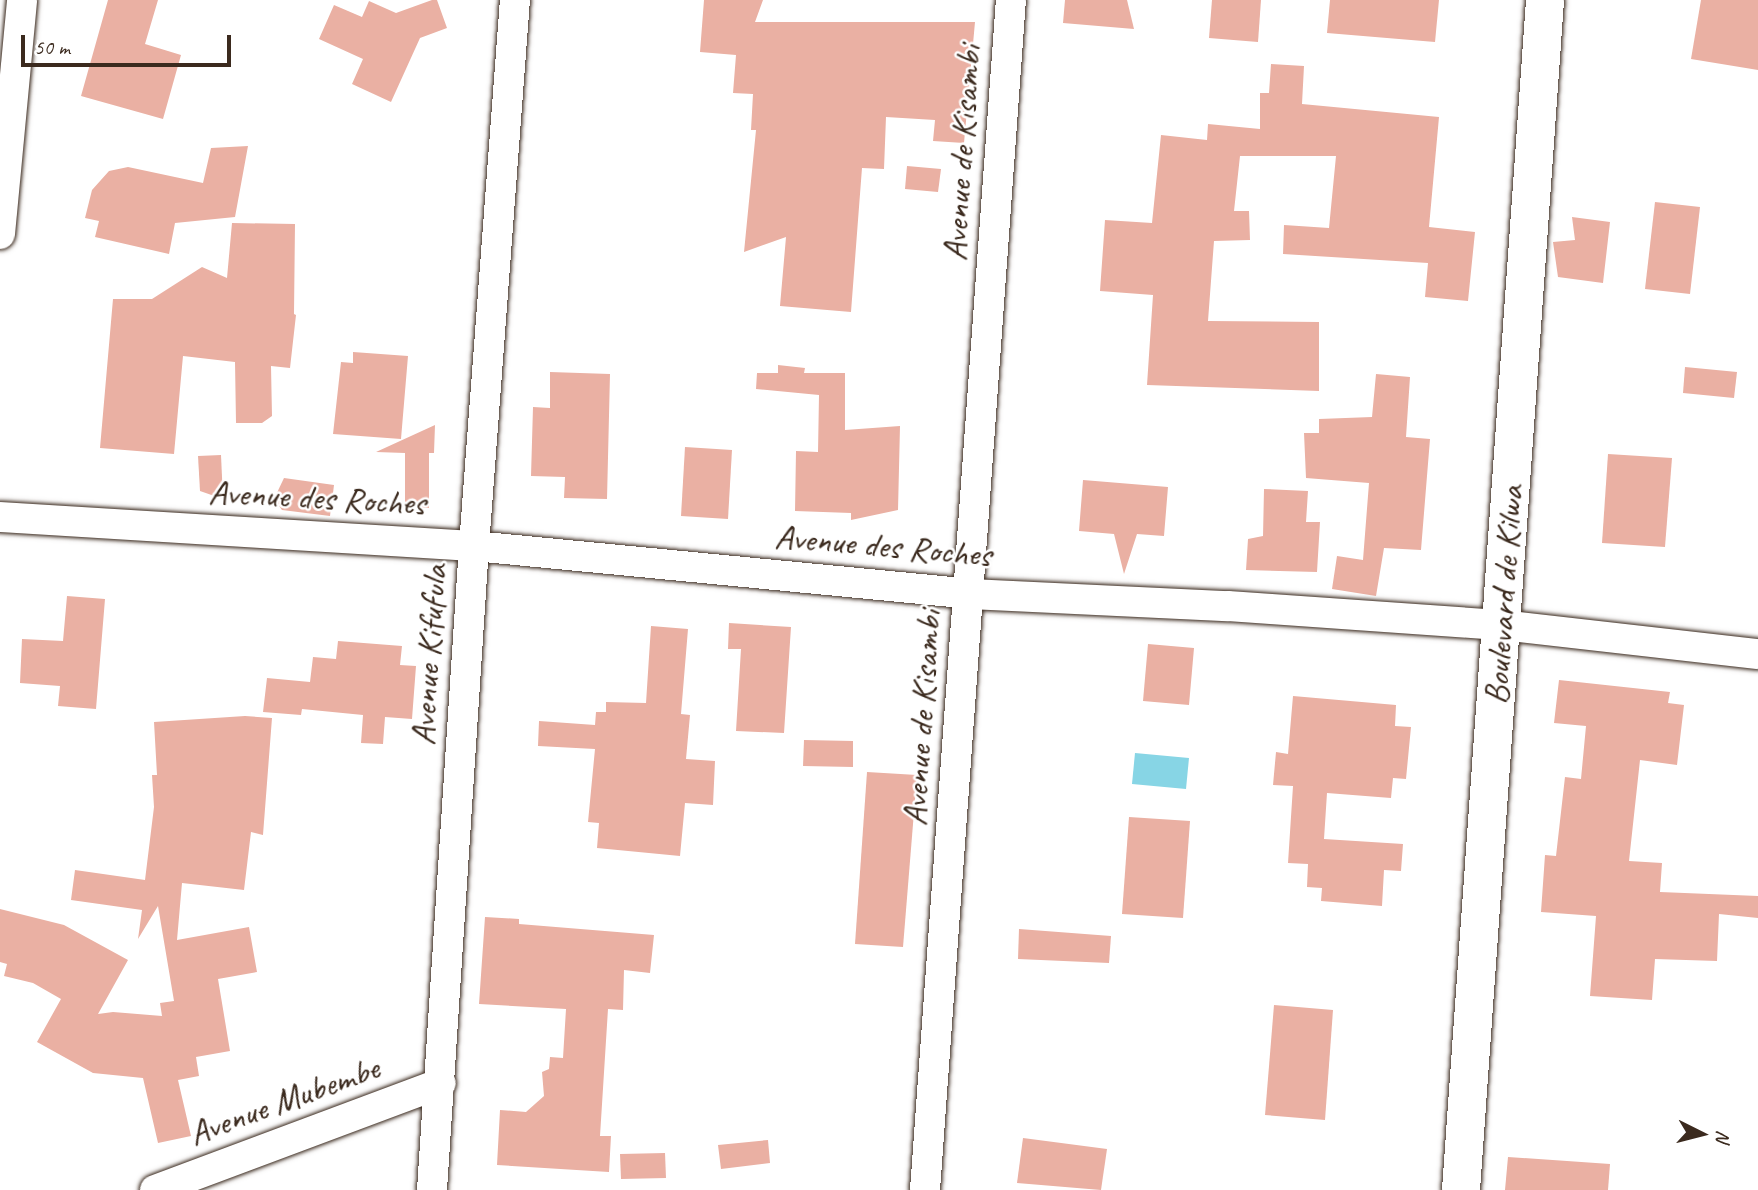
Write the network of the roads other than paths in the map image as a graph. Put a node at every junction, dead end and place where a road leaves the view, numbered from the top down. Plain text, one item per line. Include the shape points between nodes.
1 (22, 0) edge
2 (515, 0) edge
3 (1011, 0) edge
4 (1545, 0) edge
5 (0, 234) edge
6 (0, 517) edge
7 (474, 546) junction
8 (970, 594) junction
9 (1502, 625) junction
10 (1758, 653) edge
11 (441, 1083) junction
12 (155, 1190) edge
13 (432, 1190) edge
14 (925, 1190) edge
15 (1461, 1190) edge

1 - 5 street
2 - 7 street, Avenue Kifufula
3 - 8 street, Avenue de Kisambi
4 - 9 street, Boulevard de Kilwa
6 - 7 street, Avenue des Roches
7 - 8 street, Avenue des Roches
7 - 11 street, Avenue Kifufula
8 - 9 street, Avenue des Roches
8 - 14 street, Avenue de Kisambi
9 - 10 street, Avenue des Roches
9 - 15 street, Boulevard de Kilwa
11 - 12 street, Avenue Mubembe
11 - 13 street, Avenue Kifufula

